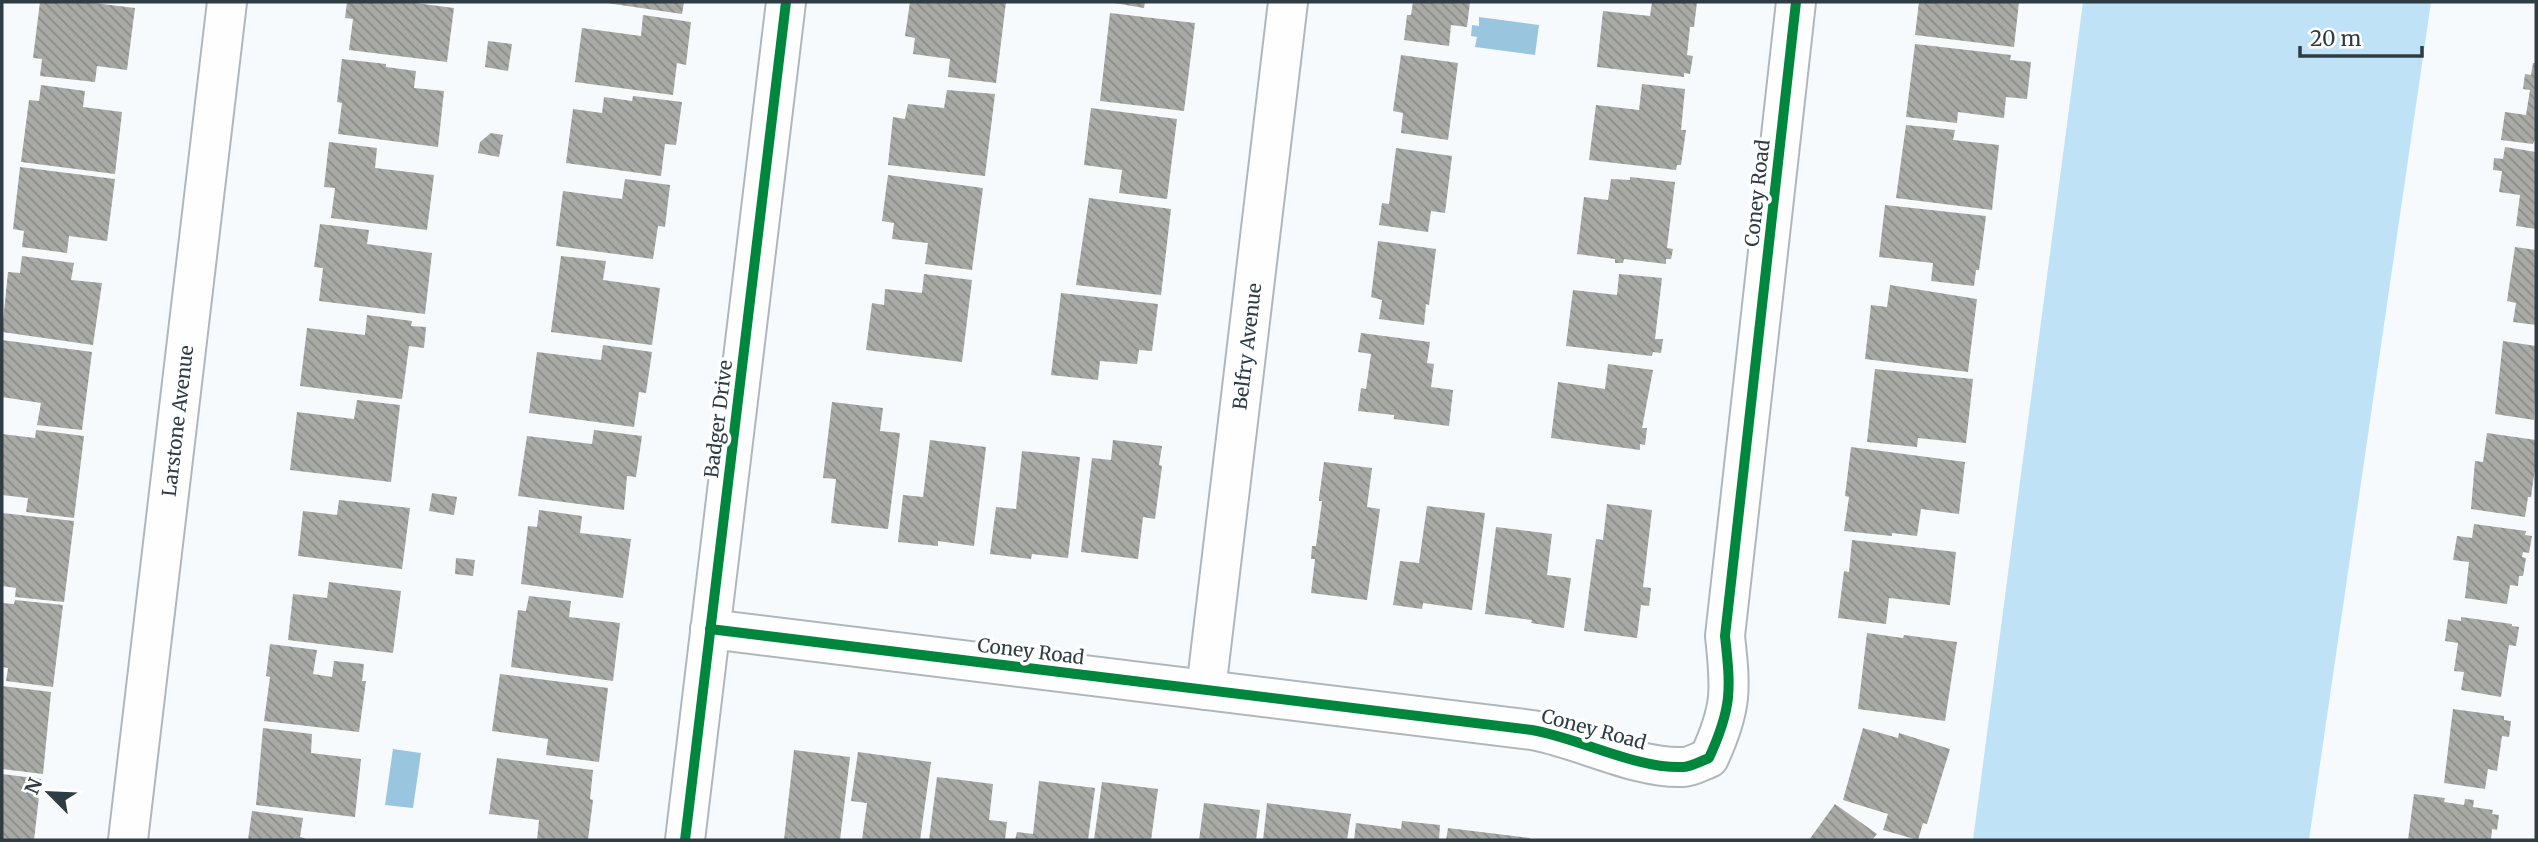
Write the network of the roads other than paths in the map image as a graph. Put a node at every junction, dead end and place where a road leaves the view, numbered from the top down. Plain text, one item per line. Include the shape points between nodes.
1 (227, 2) edge
2 (786, 2) edge
3 (1288, 2) edge
4 (1796, 2) edge
5 (710, 629) junction
6 (1206, 690) junction
7 (128, 840) edge
8 (685, 840) edge

1 - 7 street, Larstone Avenue
2 - 5 street, Badger Drive
3 - 6 street, Belfry Avenue
4 - 6 street, Coney Road via 1725,636 1729,700 1709,758 1685,767 1646,762 1557,734
5 - 6 street, Coney Road
5 - 8 street, Badger Drive

